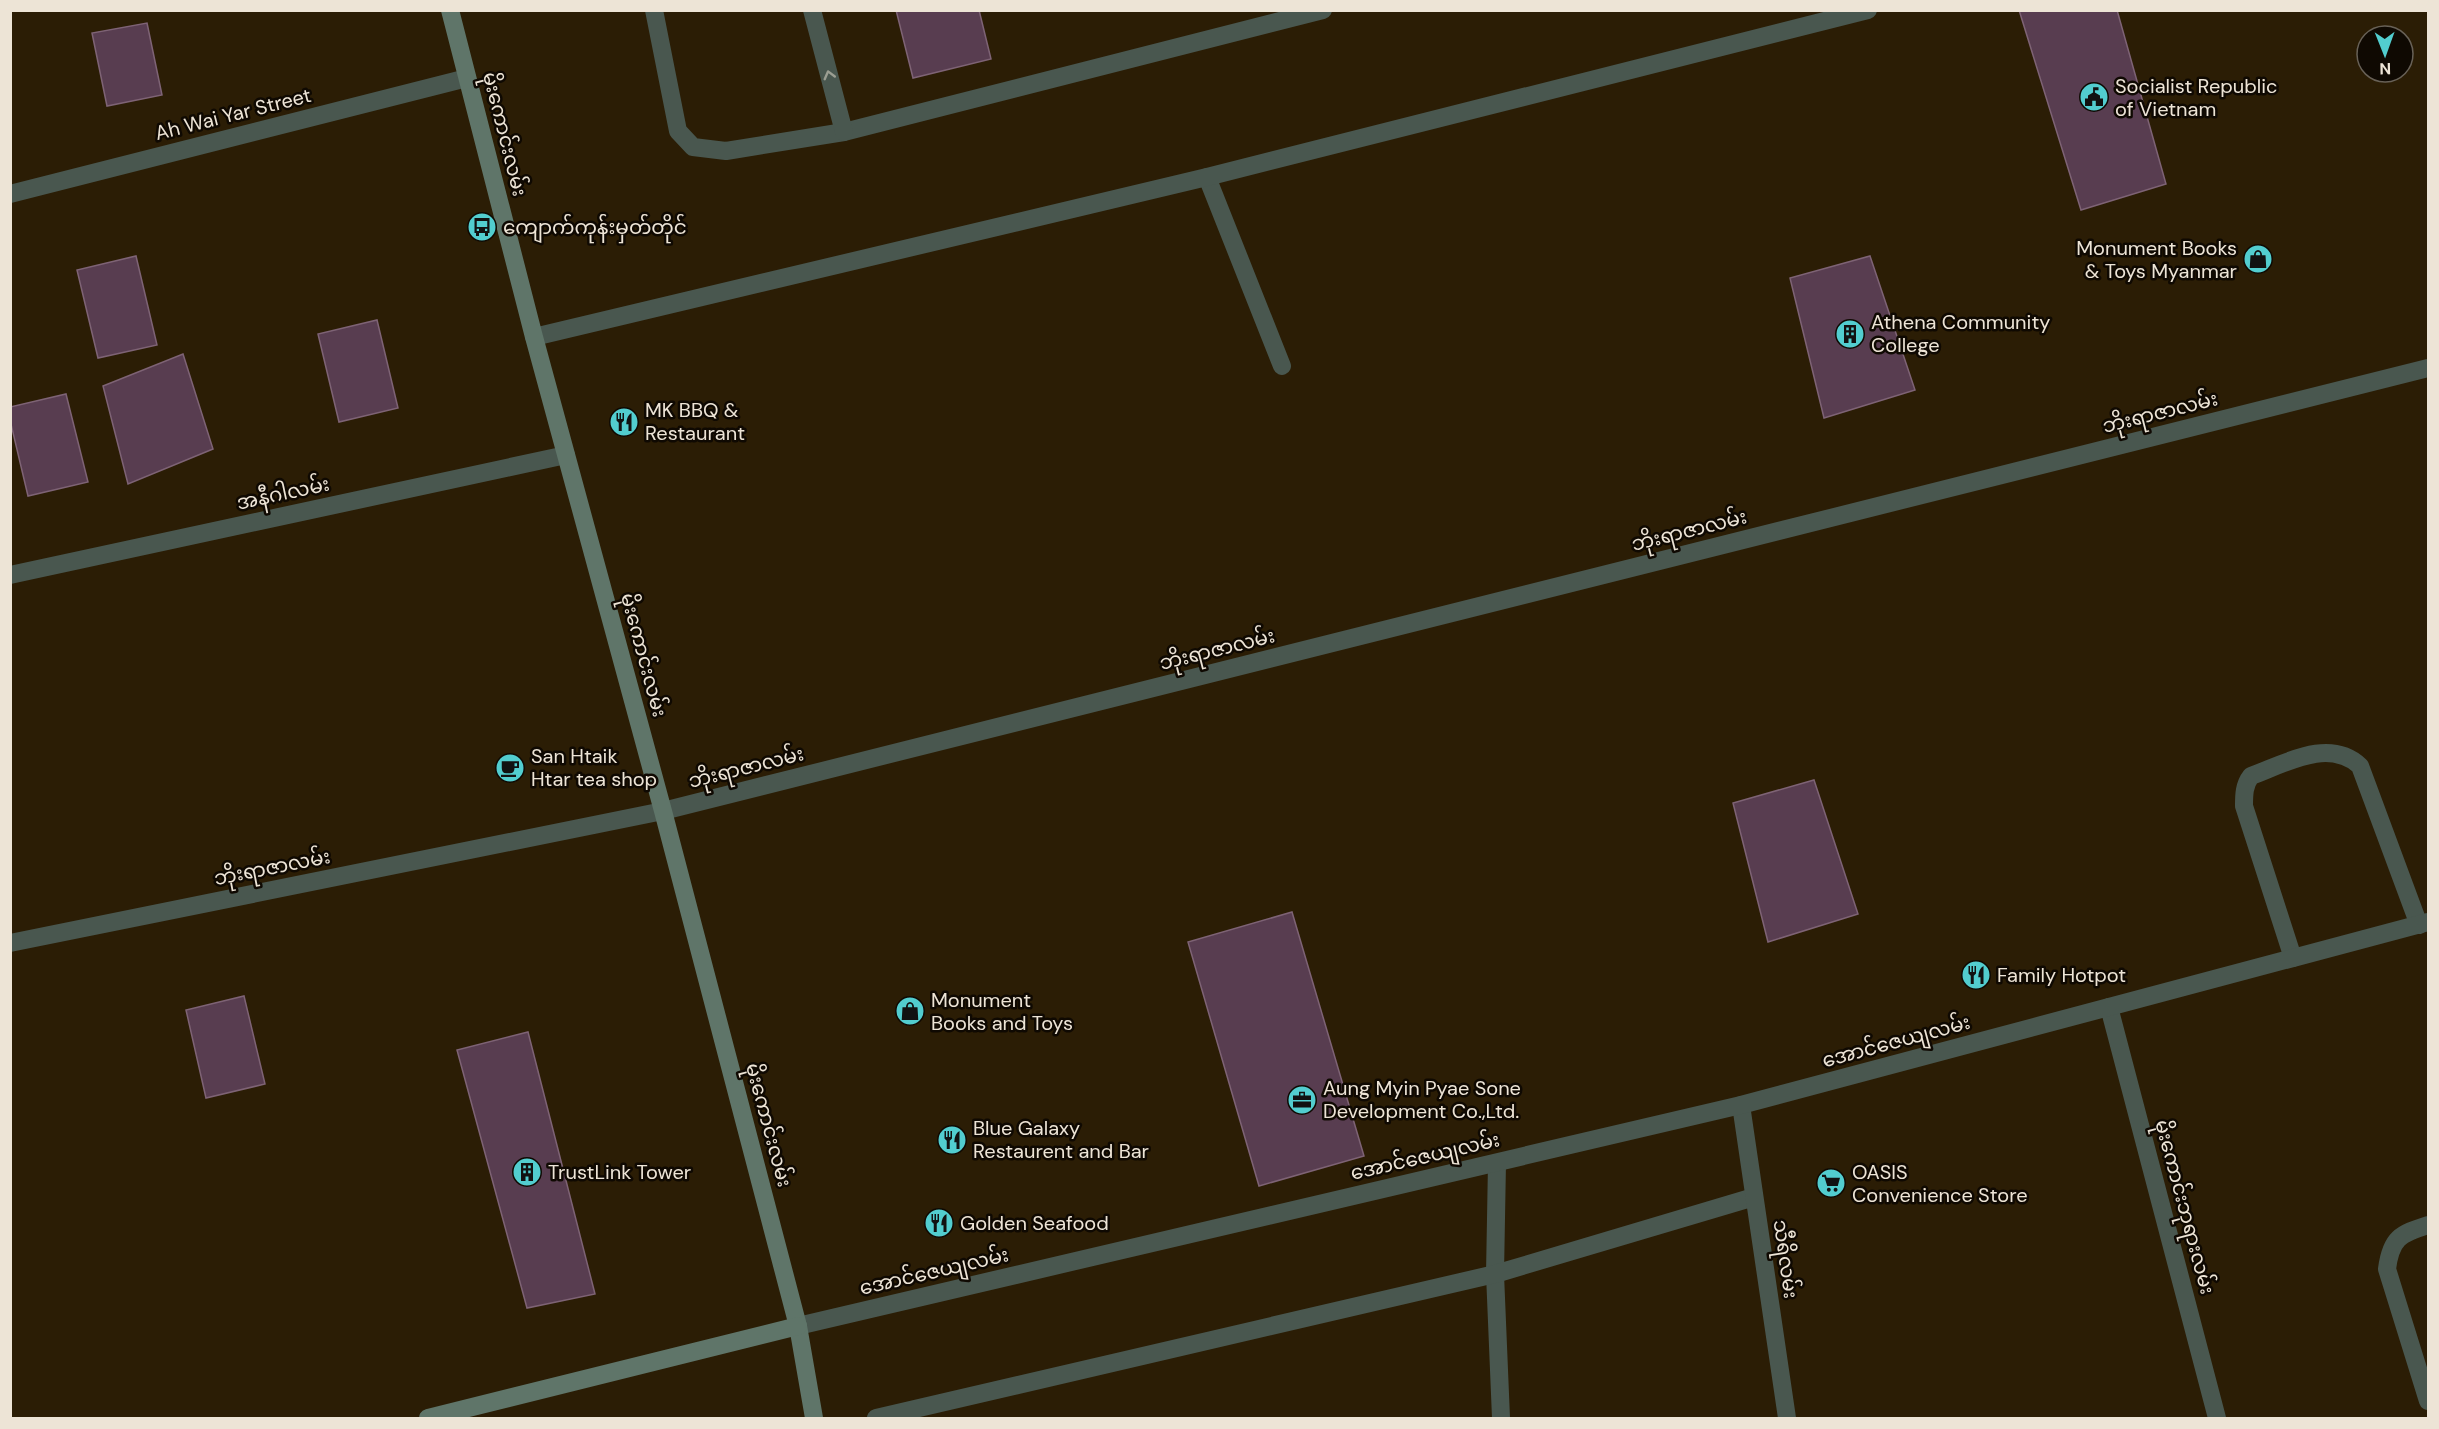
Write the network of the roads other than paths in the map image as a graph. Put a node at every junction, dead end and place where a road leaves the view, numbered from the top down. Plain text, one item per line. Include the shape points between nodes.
1 (450, 10) edge
2 (654, 10) edge
3 (812, 10) edge
4 (1323, 10) edge
5 (1868, 10) edge
6 (467, 78) junction
7 (844, 132) junction
8 (1207, 177) junction
9 (10, 195) edge
10 (534, 337) junction
11 (1282, 366) dead end
12 (2428, 368) edge
13 (566, 455) junction
14 (10, 575) edge
15 (663, 811) junction
16 (2424, 924) edge
17 (10, 943) edge
18 (2293, 958) junction
19 (2109, 1007) junction
20 (1741, 1105) junction
21 (1497, 1162) junction
22 (1754, 1197) junction
23 (2428, 1226) edge
24 (1495, 1274) junction
25 (798, 1326) junction
26 (2428, 1401) edge
27 (428, 1419) edge
28 (814, 1419) edge
29 (876, 1419) edge
30 (1501, 1419) edge
31 (1787, 1419) edge
32 (2217, 1419) edge

1 - 6 main road, မိုးကောင်းလမ်း
2 - 7 street via 678,131 693,147 726,151
7 -> 3 street
4 - 7 street
5 - 8 street
6 - 9 street, Ah Wai Yar Street
6 - 10 main road, မိုးကောင်းလမ်း
8 - 10 street
8 - 11 street
10 - 13 main road, မိုးကောင်းလမ်း
12 - 15 street, ဘိုးရာဇာလမ်း
13 - 14 street, အနီဂါလမ်း
13 - 15 main road, မိုးကောင်းလမ်း
15 - 17 street, ဘိုးရာဇာလမ်း
15 - 25 main road, မိုးကောင်းလမ်း
16 - 18 street, အောင်ဇေယျလမ်း
16 - 18 street via 2360,766 2349,756 2317,753 2251,776 2244,797
18 - 19 street, အောင်ဇေယျလမ်း
19 - 20 street, အောင်ဇေယျလမ်း
19 - 32 street, မိုးကောင်းဘုရားလမ်း
20 - 21 street, အောင်ဇေယျလမ်း
20 - 22 street, သီရိလမ်း
21 - 24 street
21 - 25 street, အောင်ဇေယျလမ်း
22 - 24 street
22 - 31 street, သီရိလမ်း
23 - 26 street via 2403,1233 2390,1251 2387,1269
24 - 29 street
24 - 30 street
25 - 27 main road, အောင်ဇေယျလမ်း
25 - 28 main road, မိုးကောင်းလမ်း

